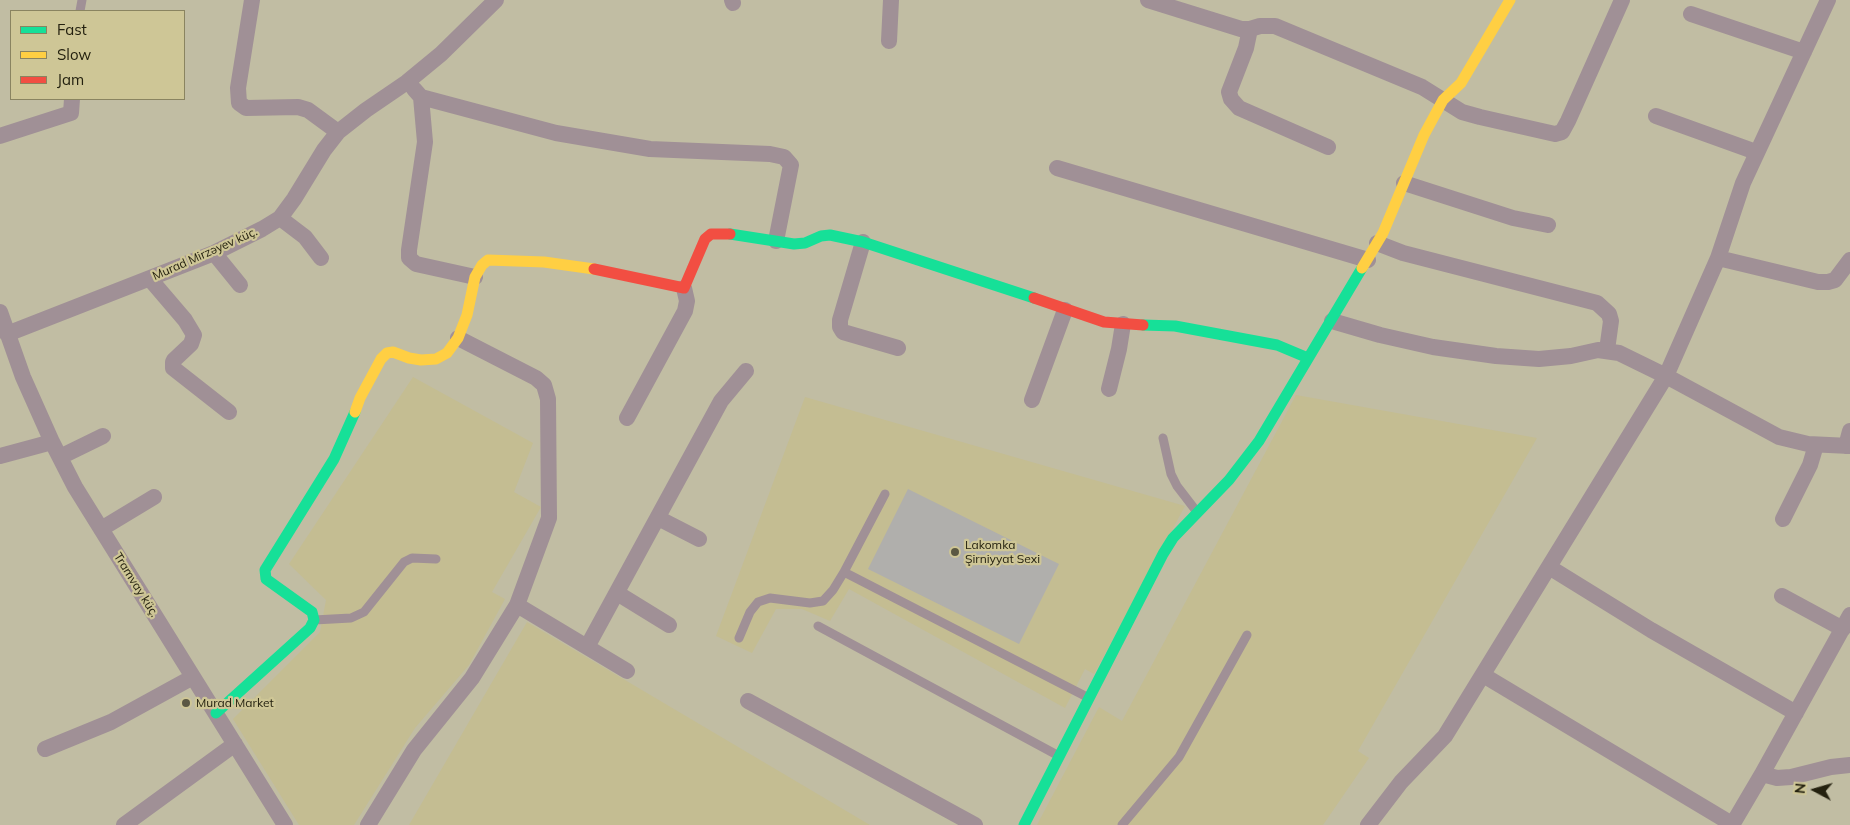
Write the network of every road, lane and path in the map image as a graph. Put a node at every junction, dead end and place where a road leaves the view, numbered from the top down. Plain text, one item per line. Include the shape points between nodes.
1 (252, 0) edge
2 (496, 0) edge
3 (891, 0) edge
4 (1148, 0) edge
5 (1510, 0) edge
6 (1622, 0) edge
7 (1828, 0) edge
8 (1691, 14) dead end
9 (1250, 29) junction
10 (889, 41) dead end
11 (1804, 52) junction
12 (407, 82) junction
13 (421, 97) junction
14 (72, 100) edge
15 (1443, 100) junction
16 (1656, 116) dead end
17 (338, 132) junction
18 (0, 136) edge
19 (1328, 147) dead end
20 (1756, 152) junction
21 (1057, 168) dead end
22 (1404, 183) junction
23 (280, 218) junction
24 (1548, 225) dead end
25 (776, 241) junction
26 (863, 242) junction
27 (1377, 243) junction
28 (214, 253) junction
29 (321, 258) dead end
30 (1718, 258) junction
31 (1368, 260) junction
32 (1850, 260) edge
33 (476, 277) junction
34 (150, 279) junction
35 (240, 285) dead end
36 (684, 288) junction
37 (1065, 310) junction
38 (0, 312) edge
39 (1332, 321) junction
40 (1123, 324) junction
41 (7, 334) junction
42 (458, 338) junction
43 (898, 348) dead end
44 (1607, 350) junction
45 (1308, 358) junction
46 (746, 370) dead end
47 (1666, 376) junction
48 (1109, 388) dead end
49 (1032, 400) dead end
50 (229, 412) dead end
51 (627, 418) dead end
52 (103, 436) dead end
53 (1163, 438) dead end
54 (1849, 441) edge
55 (52, 442) junction
56 (1816, 445) junction
57 (0, 456) edge
58 (60, 457) junction
59 (885, 494) dead end
60 (154, 497) dead end
61 (1197, 513) junction
62 (658, 518) junction
63 (1783, 518) dead end
64 (101, 529) junction
65 (699, 539) dead end
66 (436, 559) dead end
67 (1549, 567) junction
68 (844, 572) junction
69 (617, 593) junction
70 (1782, 596) dead end
71 (517, 605) junction
72 (314, 620) junction
73 (1846, 622) edge
74 (669, 625) dead end
75 (818, 626) dead end
76 (1247, 635) dead end
77 (739, 638) dead end
78 (586, 648) junction
79 (627, 671) dead end
80 (1483, 675) junction
81 (193, 677) junction
82 (1089, 698) junction
83 (748, 701) dead end
84 (216, 713) junction
85 (1796, 713) junction
86 (235, 744) junction
87 (45, 749) dead end
88 (1060, 756) junction
89 (1850, 765) edge
90 (1762, 774) junction
91 (124, 825) edge
92 (285, 825) edge
93 (368, 825) edge
94 (975, 825) edge
95 (1024, 825) edge
96 (1122, 825) edge
97 (1368, 825) edge
98 (1732, 825) edge

1 - 17 street via 238,88 239,103 246,108 298,107 308,110
2 - 12 street, Murad Mirzəyev küç.
3 - 10 street
4 - 9 street
5 - 15 street via 1461,83
6 - 15 street via 1562,132 1555,134 1480,118
7 - 11 street
8 - 11 street
9 - 15 street via 1275,26 1415,84
9 - 19 street via 1229,92 1231,100 1239,108
11 - 20 street
12 - 13 street
12 - 17 street, Murad Mirzəyev küç.
13 - 25 street via 566,135 650,149 784,157 791,165
13 - 33 street via 425,142 409,258 416,264
14 - 18 street via 71,113
15 - 22 street
16 - 20 street
17 - 23 street, Murad Mirzəyev küç.
20 - 30 street
21 - 31 street
22 - 24 street via 1513,218
22 - 27 street
23 - 28 street, Murad Mirzəyev küç.
23 - 29 street via 305,237
25 - 26 street via 805,243 830,235
25 - 36 street via 711,234 705,239
26 - 37 street via 993,283
26 - 43 street via 840,327 843,332
27 - 31 street
27 - 44 street via 1403,253 1597,303 1609,314 1611,321
28 - 34 street, Murad Mirzəyev küç.
28 - 35 street
30 - 32 street via 1818,282 1835,280
30 - 47 street
31 - 39 street
33 - 36 street via 482,265 496,259 579,266
33 - 42 street
34 - 41 street, Murad Mirzəyev küç.
34 - 50 street via 194,335 192,344 172,362 173,368
36 - 51 street via 687,301 684,311
37 - 40 street via 1104,322
37 - 49 street
38 - 41 street, Tramvay küç.
39 - 44 street via 1433,347 1496,356 1539,359
39 - 45 street
40 - 45 street via 1185,328 1277,345
40 - 48 street
41 - 55 street, Tramvay küç.
42 - 71 street via 536,378 544,385 548,399 549,518
42 - 72 street via 448,353 436,359 420,360 393,352 381,359 334,459 271,558 265,570 266,579 312,612
44 - 47 street via 1627,356
45 - 61 street via 1259,441 1229,480
46 - 62 street via 721,401
47 - 56 street via 1779,437
47 - 67 street
52 - 58 street
53 - 61 lane via 1171,474
54 - 56 street
55 - 57 street
55 - 58 street, Tramvay küç.
56 - 63 street via 1810,465
58 - 64 street, Tramvay küç.
59 - 68 lane
60 - 64 street
61 - 82 street via 1173,538 1163,554
62 - 65 street
62 - 69 street
64 - 81 street, Tramvay küç.
66 - 72 lane via 412,558 404,562 364,612 351,618
67 - 80 street
67 - 85 street
68 - 77 lane via 823,601 810,603 770,598 758,602
68 - 82 lane
69 - 74 street
69 - 78 street
70 - 73 street
71 - 78 street
71 - 93 street via 472,678 414,750
72 - 84 street via 310,628
73 - 85 street
75 - 88 lane
76 - 96 lane via 1179,757
78 - 79 street
80 - 97 street via 1445,736 1401,782
80 - 98 street
81 - 84 street, Tramvay küç.
81 - 87 street via 111,722
82 - 88 street
83 - 94 street
84 - 86 street, Tramvay küç.
85 - 90 street
86 - 91 street
86 - 92 street, Tramvay küç.
88 - 95 street
89 - 90 street via 1791,777
90 - 98 street

